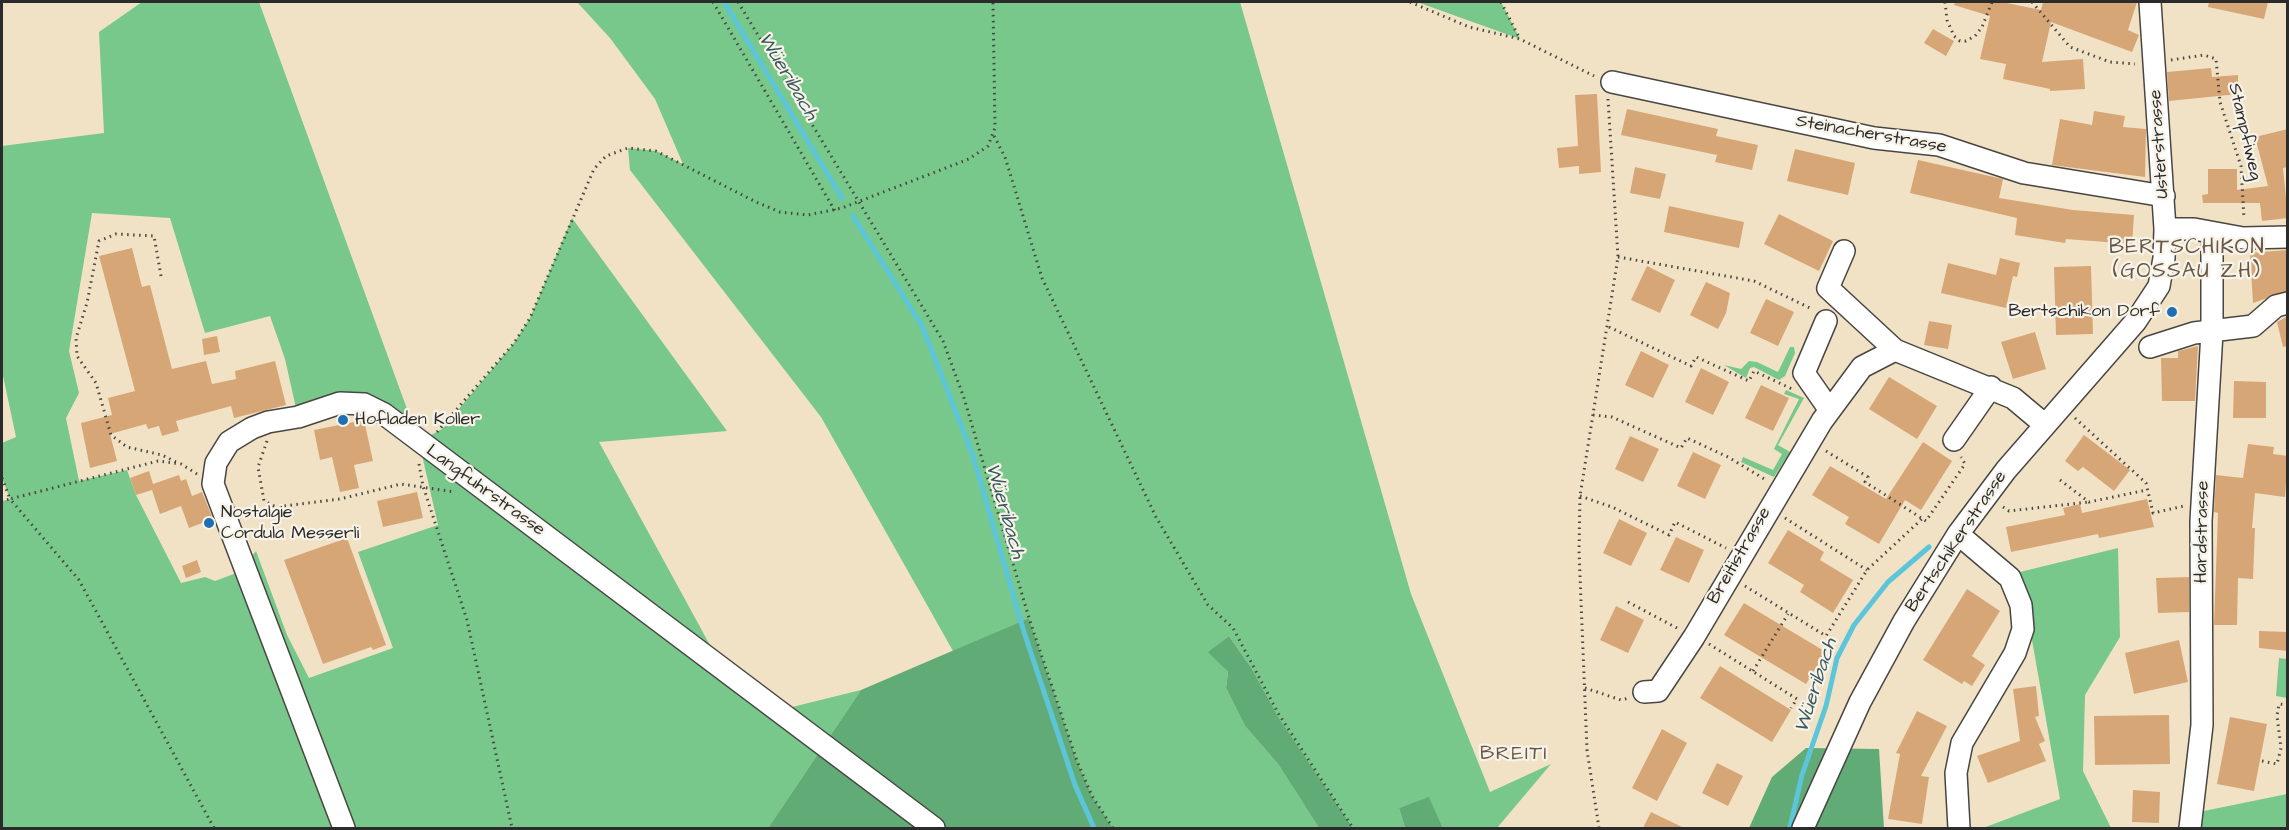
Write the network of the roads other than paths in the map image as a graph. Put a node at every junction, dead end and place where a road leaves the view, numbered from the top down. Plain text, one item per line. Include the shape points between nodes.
1 (2151, 2) edge
2 (1612, 82) road end
3 (2164, 196) junction
4 (2166, 229) junction
5 (2215, 235) junction
6 (2288, 237) edge
7 (1844, 251) dead end
8 (2159, 286) joint
9 (2288, 303) edge
10 (1826, 321) road end
11 (2212, 332) junction
12 (2150, 347) dead end
13 (1895, 350) junction
14 (1991, 387) junction
15 (1830, 410) junction
16 (2044, 424) junction
17 (1954, 440) road end
18 (1958, 534) junction
19 (1644, 692) road end
20 (344, 828) edge
21 (934, 828) edge
22 (1803, 828) edge
23 (1959, 828) edge
24 (2190, 828) edge

1 - 3 street, Usterstrasse
2 - 3 street, Steinacherstrasse via 1874,138 1939,145 2024,172
3 - 4 street, Usterstrasse
4 - 5 street via 2194,229
4 - 8 street, Usterstrasse
5 - 6 street
5 - 11 street, Hardstrasse
7 - 13 street via 1828,288
8 - 16 street, Bertschikerstrasse via 2136,321
9 - 11 street via 2276,306 2253,326
10 - 15 street via 1803,373
11 - 12 street via 2194,333
11 - 24 street, Hardstrasse via 2202,501 2202,725
13 - 14 street
13 - 15 street, Breitistrasse via 1862,367
14 - 16 street via 2013,398
14 - 17 street
15 - 19 street, Breitistrasse via 1658,691
16 - 18 street, Bertschikerstrasse
18 - 22 street, Bertschikerstrasse via 1860,702
18 - 23 street via 2010,578 2021,605 2023,629 2015,653 1962,743 1956,773
20 - 21 street, Langfuhrstrasse via 213,484 216,463 229,442 268,422 340,403 364,404 384,414

